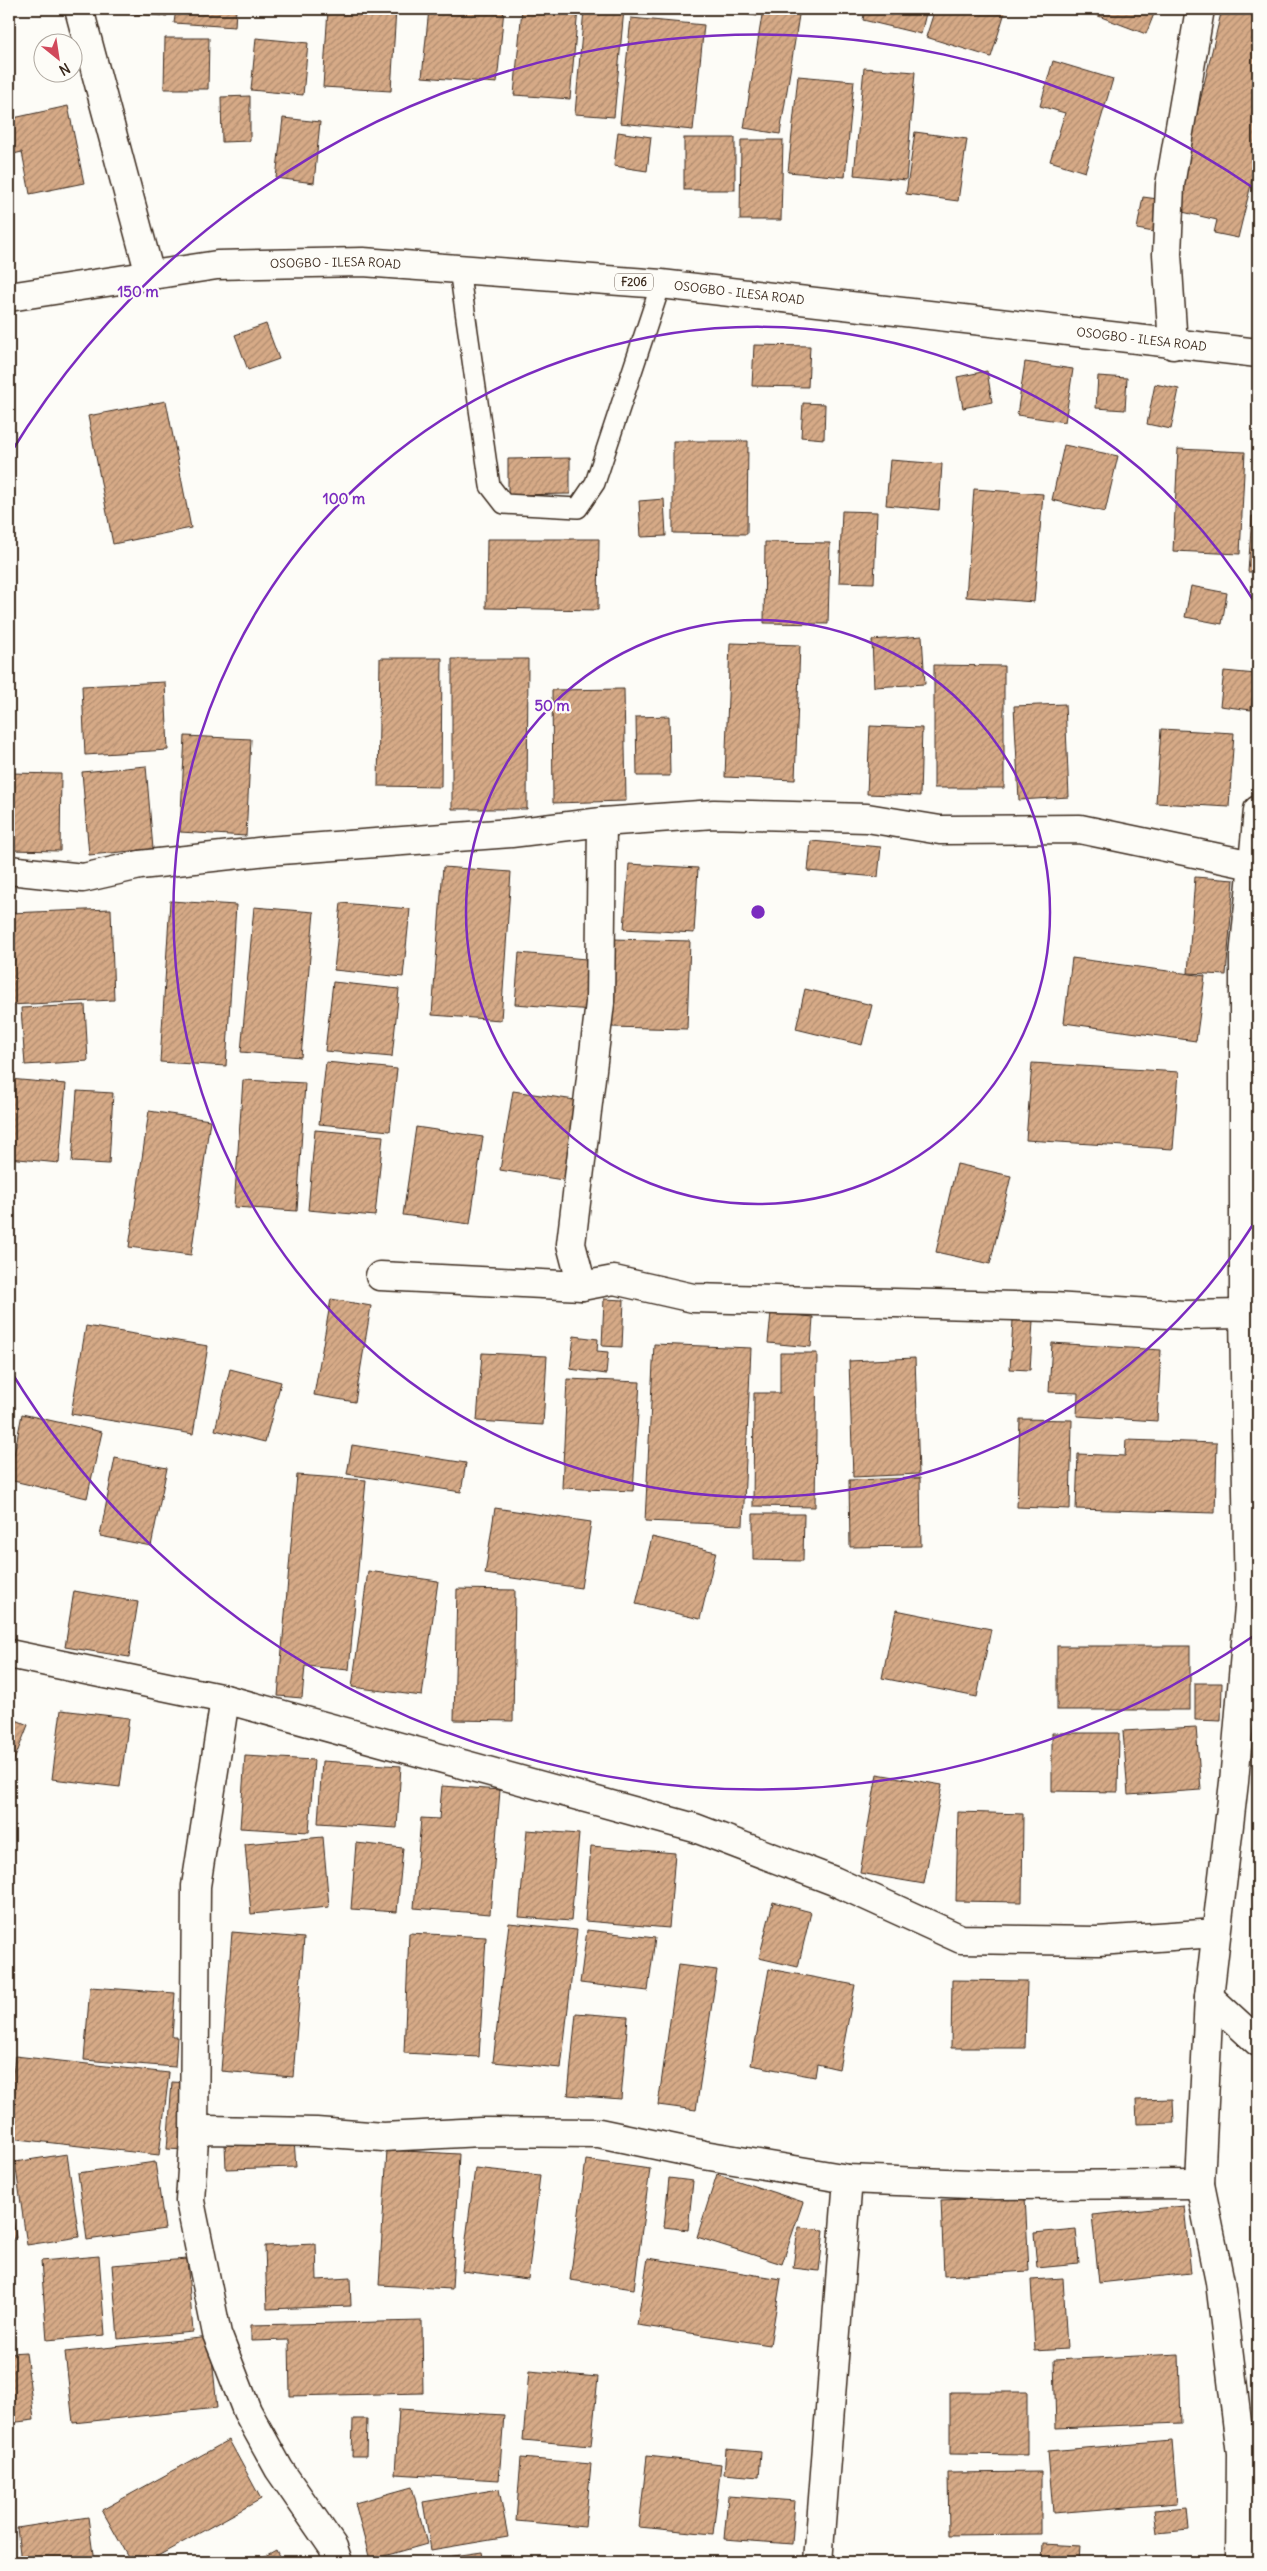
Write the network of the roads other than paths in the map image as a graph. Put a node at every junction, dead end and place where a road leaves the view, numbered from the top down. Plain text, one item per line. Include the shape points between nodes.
1 (79, 9) edge
2 (1200, 9) edge
3 (459, 269) junction
4 (150, 275) junction
5 (661, 284) junction
6 (9, 297) edge
7 (1173, 345) junction
8 (1258, 353) edge
9 (1258, 810) edge
10 (602, 822) junction
11 (1252, 865) junction
12 (9, 870) edge
13 (380, 1276) dead end
14 (582, 1286) junction
15 (1244, 1314) junction
16 (9, 1654) edge
17 (225, 1699) junction
18 (1249, 1716) edge
19 (1216, 1933) junction
20 (1209, 1997) junction
21 (1258, 2042) edge
22 (194, 2139) junction
23 (848, 2179) junction
24 (1200, 2184) junction
25 (1246, 2544) edge
26 (338, 2562) edge
27 (818, 2562) edge

1 - 4 street
2 - 7 street via 1170,185 1166,254
3 - 4 street, OSOGBO - ILESA ROAD / F206 via 364,262 217,265
3 - 5 street, OSOGBO - ILESA ROAD / F206
3 - 5 lane via 490,486 504,504 578,508 595,483
4 - 6 street, OSOGBO - ILESA ROAD / F206
5 - 7 street, OSOGBO - ILESA ROAD / F206
7 - 8 street, OSOGBO - ILESA ROAD / F206
9 - 11 street
10 - 11 street via 714,814 772,814 867,818 940,830 1080,829
10 - 12 street via 511,833 267,851 140,866 83,878
10 - 14 street via 600,1002 571,1244
11 - 15 street via 1244,957
13 - 14 street
14 - 15 street via 614,1280 693,1298 1053,1307 1184,1315
15 - 18 street
16 - 17 street
17 - 19 street via 695,1828 834,1881 961,1940 1098,1941
17 - 22 street via 196,1886
18 - 19 street
19 - 20 street
20 - 21 street
20 - 24 street
22 - 23 street via 205,2130 383,2137 481,2132 599,2133 704,2155
22 - 26 street via 190,2201 217,2334 247,2411 279,2469 333,2547
23 - 24 street via 995,2185
23 - 27 street
24 - 25 street via 1220,2282 1240,2444

